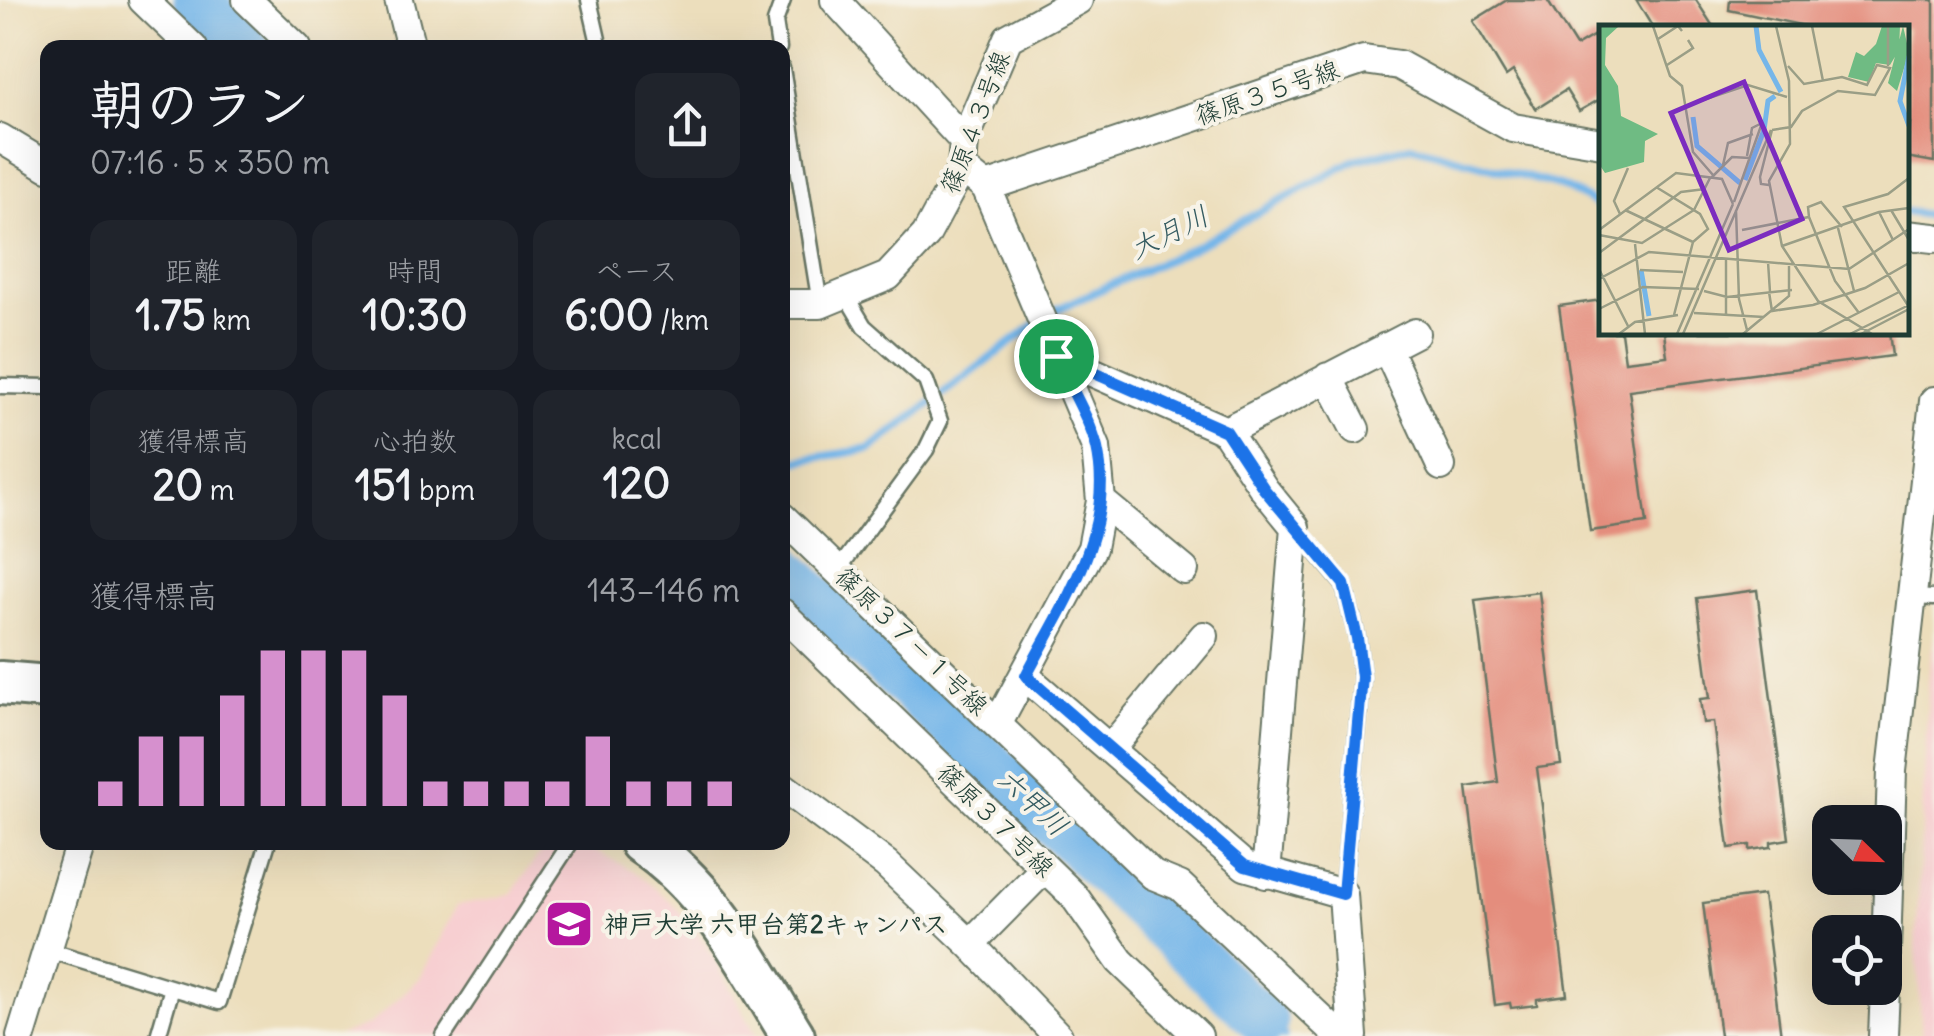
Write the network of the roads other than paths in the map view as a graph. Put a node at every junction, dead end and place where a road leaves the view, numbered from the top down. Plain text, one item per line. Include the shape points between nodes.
1 (143, 0) edge
2 (247, 0) edge
3 (400, 0) edge
4 (589, 0) edge
5 (783, 0) edge
6 (1078, 0) edge
7 (849, 6) edge
8 (185, 40) edge
9 (289, 40) edge
10 (408, 40) edge
11 (598, 40) edge
12 (778, 40) edge
13 (790, 104) edge
14 (0, 138) edge
15 (1599, 143) edge
16 (963, 154) junction
17 (40, 162) edge
18 (986, 188) junction
19 (1909, 235) edge
20 (1934, 238) edge
21 (833, 299) junction
22 (790, 303) edge
23 (1416, 333) dead end
24 (1386, 348) junction
25 (1056, 356) junction
26 (1328, 377) junction
27 (0, 386) edge
28 (40, 387) edge
29 (1934, 401) edge
30 (1356, 429) dead end
31 (1226, 431) junction
32 (1441, 466) dead end
33 (1100, 502) junction
34 (790, 525) edge
35 (1295, 528) junction
36 (838, 570) junction
37 (1184, 570) dead end
38 (1922, 597) edge
39 (790, 621) edge
40 (1204, 636) dead end
41 (1026, 676) junction
42 (0, 683) edge
43 (40, 686) edge
44 (998, 723) junction
45 (1110, 749) junction
46 (790, 792) edge
47 (78, 850) edge
48 (266, 850) edge
49 (566, 850) edge
50 (652, 850) edge
51 (1045, 868) junction
52 (1266, 874) junction
53 (1343, 894) junction
54 (1887, 915) edge
55 (970, 944) junction
56 (48, 950) junction
57 (172, 988) junction
58 (1884, 1005) edge
59 (21, 1036) edge
60 (158, 1036) edge
61 (444, 1036) edge
62 (793, 1036) edge
63 (1058, 1036) edge
64 (1198, 1036) edge
65 (1339, 1036) edge
66 (1353, 1036) edge
67 (1883, 1036) edge

1 - 8 street
2 - 9 street
3 - 10 street
4 - 11 lane
5 - 12 lane via 775,22
6 - 16 street, 篠原４３号線 via 1008,38
7 - 16 street
13 - 21 lane
14 - 17 street
15 - 18 street, 篠原３５号線 via 1513,128 1400,65 1364,60
16 - 18 street
16 - 21 street, 篠原４３号線 via 926,235 888,276
18 - 25 street
19 - 20 street
21 - 22 street, 篠原４３号線
21 - 36 lane via 927,384 940,421
23 - 24 street
24 - 26 street
24 - 32 street
25 - 31 street
25 - 33 street via 1096,447
26 - 30 street
26 - 31 street
27 - 28 lane
29 - 38 street
31 - 35 street
33 - 37 street
33 - 41 street via 1092,548
34 - 36 street, 篠原３７－１号線
35 - 52 street
35 - 53 lane via 1344,584 1357,638 1362,677
36 - 44 street, 篠原３７－１号線
38 - 54 street via 1892,771
39 - 51 street, 篠原３７号線
40 - 45 street
41 - 44 street
41 - 45 street
42 - 43 main road
44 - 65 street, 篠原３７－１号線 via 1153,874 1180,886
45 - 52 street via 1245,866
46 - 55 street via 886,864
47 - 56 street
48 - 57 lane via 219,1002
49 - 61 lane
50 - 62 main road via 708,901
51 - 55 street
51 - 64 street, 篠原３７号線 via 1120,960
52 - 53 street
53 - 66 street
55 - 63 street
56 - 57 lane
56 - 59 street
57 - 60 lane
58 - 67 street

